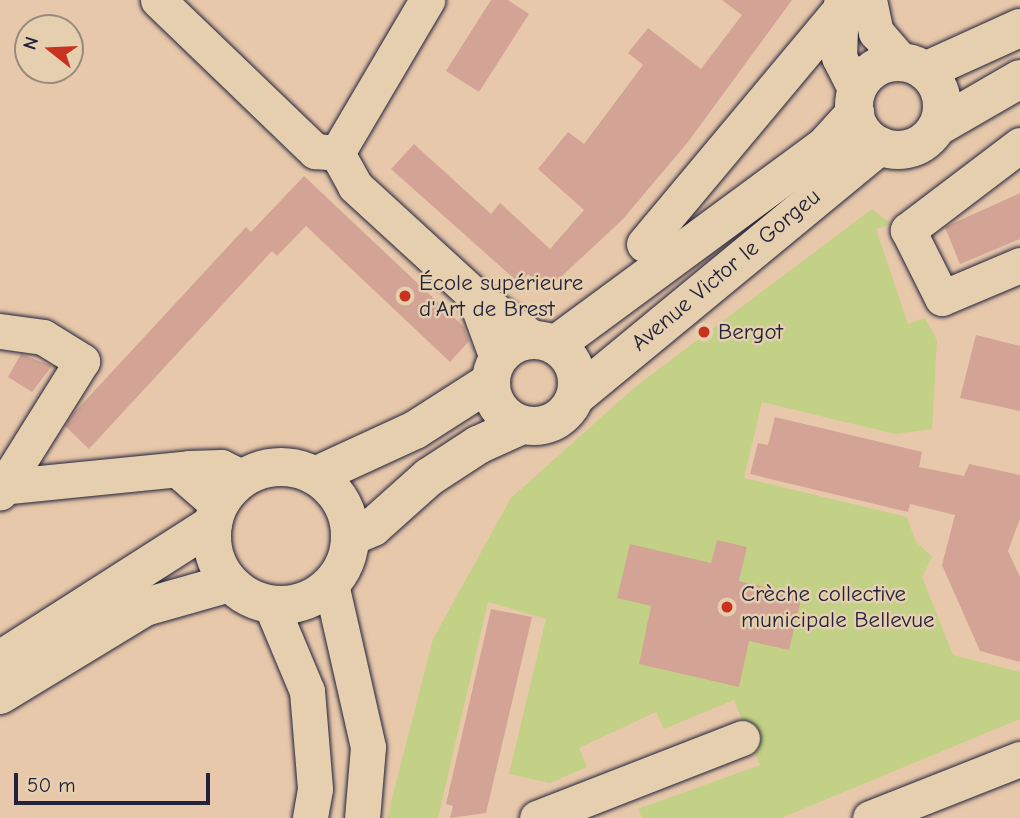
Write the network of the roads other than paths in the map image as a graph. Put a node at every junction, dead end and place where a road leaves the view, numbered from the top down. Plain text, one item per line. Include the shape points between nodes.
1 (158, 0) edge
2 (427, 0) edge
3 (869, 0) edge
4 (839, 6) edge
5 (1020, 28) edge
6 (913, 66) junction
7 (1020, 79) edge
8 (856, 103) junction
9 (937, 127) junction
10 (1020, 145) edge
11 (880, 146) junction
12 (337, 153) junction
13 (644, 244) dead end
14 (1020, 265) edge
15 (474, 295) junction
16 (0, 331) edge
17 (544, 342) junction
18 (494, 370) junction
19 (575, 397) junction
20 (522, 425) junction
21 (315, 476) junction
22 (2, 488) edge
23 (225, 502) junction
24 (350, 537) junction
25 (230, 583) junction
26 (331, 584) junction
27 (271, 605) junction
28 (0, 660) edge
29 (0, 695) edge
30 (742, 738) dead end
31 (1020, 759) edge
32 (310, 818) edge
33 (362, 818) edge
34 (537, 818) edge
35 (870, 818) edge

1 - 12 street via 314,151
2 - 12 street
3 - 6 street via 876,32
4 - 8 street via 839,57
4 - 13 street
5 - 6 main road
6 - 8 main road via 874,69
6 - 9 main road via 941,96
7 - 9 main road
8 - 11 main road via 863,133
8 - 17 main road, Avenue Victor le Gorgeu via 825,146
9 - 11 main road via 906,149
10 - 14 street via 908,230 942,298
11 - 19 main road, Avenue Victor le Gorgeu
12 - 15 street via 355,186
15 - 17 street
15 - 18 street
16 - 22 street via 43,337 82,361
17 - 18 main road
17 - 19 main road via 577,374
18 - 20 main road via 502,413
18 - 21 main road via 415,430
19 - 20 main road via 549,424
20 - 24 main road via 468,451 373,527
21 - 23 main road via 279,467
21 - 24 main road via 341,501
22 - 23 street via 220,467
23 - 25 main road via 215,556
23 - 28 main road
24 - 26 main road
25 - 27 main road
25 - 29 main road via 145,607
26 - 27 main road via 304,602
26 - 33 street via 368,747
27 - 32 street via 307,691 315,789
30 - 34 street
31 - 35 street

